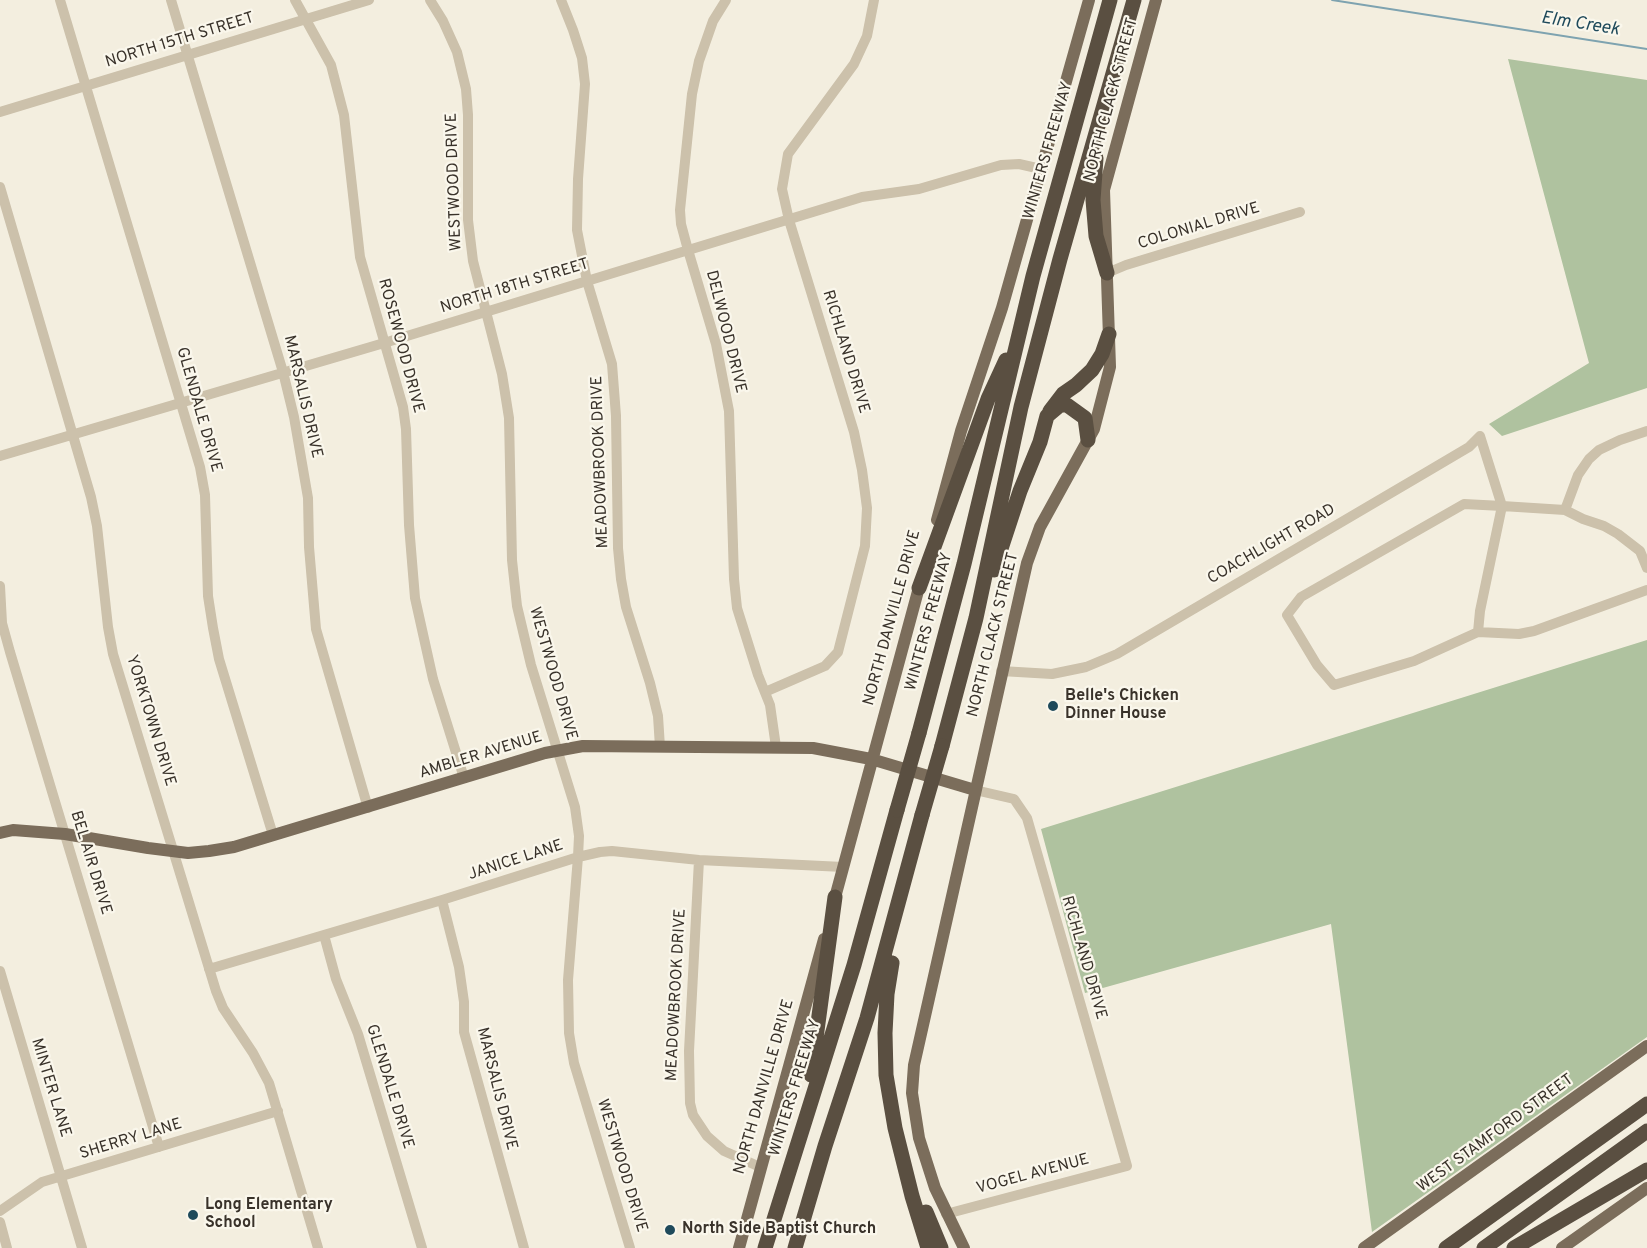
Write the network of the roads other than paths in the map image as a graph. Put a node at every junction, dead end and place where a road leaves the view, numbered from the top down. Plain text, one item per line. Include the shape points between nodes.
1 (60, 0) edge
2 (171, 0) edge
3 (295, 0) edge
4 (369, 0) edge
5 (430, 0) edge
6 (561, 0) edge
7 (726, 0) edge
8 (874, 0) edge
9 (1089, 0) edge
10 (1110, 0) edge
11 (1134, 0) edge
12 (1156, 0) edge
13 (306, 19) junction
14 (188, 56) junction
15 (86, 85) junction
16 (1103, 109) junction
17 (0, 112) edge
18 (1041, 170) junction
19 (0, 187) edge
20 (1300, 212) dead end
21 (789, 220) junction
22 (688, 250) junction
23 (1107, 273) junction
24 (587, 281) junction
25 (486, 311) junction
26 (1020, 330) junction
27 (1109, 334) junction
28 (384, 343) junction
29 (283, 372) junction
30 (181, 403) junction
31 (1047, 416) junction
32 (1647, 431) edge
33 (74, 435) junction
34 (1088, 440) junction
35 (0, 456) edge
36 (1502, 506) junction
37 (1565, 510) junction
38 (1647, 568) edge
39 (0, 586) edge
40 (919, 588) junction
41 (1647, 590) edge
42 (976, 618) junction
43 (1478, 632) junction
44 (1001, 671) junction
45 (765, 692) junction
46 (660, 747) junction
47 (776, 747) junction
48 (558, 750) junction
49 (871, 759) junction
50 (464, 778) junction
51 (975, 790) junction
52 (368, 808) junction
53 (0, 833) edge
54 (65, 834) junction
55 (273, 835) junction
56 (173, 851) junction
57 (578, 857) junction
58 (699, 860) junction
59 (843, 867) junction
60 (907, 878) junction
61 (835, 897) junction
62 (442, 900) junction
63 (324, 935) junction
64 (209, 969) junction
65 (0, 971) edge
66 (1647, 1046) edge
67 (1647, 1104) edge
68 (278, 1111) junction
69 (895, 1128) junction
70 (1647, 1131) edge
71 (800, 1137) junction
72 (159, 1147) junction
73 (1127, 1166) joint
74 (760, 1167) junction
75 (1647, 1170) edge
76 (61, 1177) junction
77 (1647, 1188) edge
78 (0, 1211) edge
79 (946, 1214) junction
80 (0, 1222) edge
81 (7, 1248) edge
82 (82, 1248) edge
83 (318, 1248) edge
84 (422, 1248) edge
85 (524, 1248) edge
86 (630, 1248) edge
87 (739, 1248) edge
88 (765, 1248) edge
89 (795, 1248) edge
90 (928, 1248) edge
91 (941, 1248) edge
92 (964, 1248) edge
93 (1364, 1248) edge
94 (1446, 1248) edge
95 (1484, 1248) edge
96 (1514, 1248) edge
97 (1562, 1248) edge

1 - 15 street, GLENDALE DRIVE
2 - 14 street, MARSALIS DRIVE
3 - 13 street, ROSEWOOD DRIVE
4 - 13 street, NORTH 15TH STREET
5 - 25 street, WESTWOOD DRIVE via 457,52 466,89 468,219 473,261
6 - 24 street, MEADOWBROOK DRIVE via 582,58 585,84 577,230
7 - 22 street, DELWOOD DRIVE via 713,21 692,94 680,210
8 - 21 street, RICHLAND DRIVE via 867,36 854,64 788,154 782,189
9 - 18 main road, NORTH DANVILLE DRIVE
10 - 26 highway, WINTERS FREEWAY
11 - 16 highway
12 - 23 main road, NORTH CLACK STREET via 1104,190
13 - 14 street, NORTH 15TH STREET
13 - 28 street, ROSEWOOD DRIVE via 331,65 338,87 360,257
14 - 15 street, NORTH 15TH STREET
14 - 29 street, MARSALIS DRIVE
15 - 17 street, NORTH 15TH STREET
15 - 30 street, GLENDALE DRIVE
16 - 23 highway via 1093,200 1096,236
16 - 42 highway via 1021,407
18 - 21 street, NORTH 18TH STREET via 1019,164 1001,165 919,189 862,197
18 - 40 main road, NORTH DANVILLE DRIVE via 1002,308 961,431
19 - 33 street, YORKTOWN DRIVE
20 - 23 street, COLONIAL DRIVE
21 - 22 street, NORTH 18TH STREET
21 - 45 street, RICHLAND DRIVE via 854,432 867,523 862,562 838,652 825,666
22 - 24 street, NORTH 18TH STREET
22 - 45 street, DELWOOD DRIVE via 723,371 729,411 737,608
23 - 27 main road, NORTH CLACK STREET
24 - 25 street, NORTH 18TH STREET
24 - 46 street, MEADOWBROOK DRIVE via 612,364 621,579 655,705
25 - 28 street, NORTH 18TH STREET
25 - 48 street, WESTWOOD DRIVE via 509,418 512,560 517,606
26 - 40 highway via 988,399
26 - 71 highway, WINTERS FREEWAY, bridge via 919,733 854,965
27 - 31 highway via 1092,370 1063,394
27 - 34 main road, NORTH CLACK STREET via 1110,367
28 - 29 street, NORTH 18TH STREET
28 - 50 street, ROSEWOOD DRIVE via 406,429 417,607 433,679
29 - 30 street, NORTH 18TH STREET
29 - 52 street, MARSALIS DRIVE via 308,498 316,628
30 - 33 street, NORTH 18TH STREET
30 - 55 street, GLENDALE DRIVE via 205,495 208,596 217,649
31 - 34 highway via 1060,405 1067,405 1085,418
31 - 42 highway
32 - 37 street via 1599,450 1589,459 1578,475
33 - 35 street, NORTH 18TH STREET
33 - 56 street, YORKTOWN DRIVE via 97,526 113,654
34 - 44 main road, NORTH CLACK STREET via 1037,536
36 - 37 street
36 - 43 street
36 - 43 street via 1464,504 1301,597 1287,615 1334,685 1414,661
36 - 44 street, COACHLIGHT ROAD via 1480,436 1469,447 1117,654 1086,667 1052,674
37 - 38 street via 1618,534 1640,551
39 - 54 street, BEL AIR DRIVE via 2,623
40 - 49 main road, NORTH DANVILLE DRIVE
41 - 43 street via 1534,631
42 - 60 highway, bridge
44 - 51 main road, NORTH CLACK STREET
45 - 47 street, DELWOOD DRIVE
46 - 47 main road, AMBLER AVENUE
46 - 48 main road, AMBLER AVENUE via 582,746
47 - 49 main road, AMBLER AVENUE via 813,748
48 - 50 main road, AMBLER AVENUE
48 - 57 street, WESTWOOD DRIVE via 575,807
49 - 51 main road, AMBLER AVENUE
49 - 59 main road, NORTH DANVILLE DRIVE
50 - 52 main road, AMBLER AVENUE
51 - 73 street, RICHLAND DRIVE via 1014,799 1027,818
51 - 79 main road, NORTH CLACK STREET via 914,1065 912,1093 917,1130
52 - 55 main road, AMBLER AVENUE
53 - 54 main road, AMBLER AVENUE via 13,830
54 - 56 main road, AMBLER AVENUE
54 - 72 street, BEL AIR DRIVE
55 - 56 main road, AMBLER AVENUE via 234,847
56 - 64 street, YORKTOWN DRIVE
57 - 58 street, JANICE LANE via 612,851
57 - 62 street, JANICE LANE
57 - 86 street, WESTWOOD DRIVE via 568,980 569,1033 574,1063
58 - 59 street, JANICE LANE
58 - 74 street, MEADOWBROOK DRIVE via 688,1051 690,1102 707,1137 724,1151
59 - 61 main road, NORTH DANVILLE DRIVE
60 - 69 highway via 886,1013 886,1075
60 - 89 highway
61 - 71 highway
61 - 74 main road, NORTH DANVILLE DRIVE
62 - 63 street, JANICE LANE
62 - 85 street, MARSALIS DRIVE via 459,967 464,1032
63 - 64 street, JANICE LANE
63 - 84 street, GLENDALE DRIVE
64 - 68 street, YORKTOWN DRIVE via 223,1008 253,1053
65 - 76 street, MINTER LANE
66 - 93 main road, WEST STAMFORD STREET
67 - 94 highway
68 - 72 street, SHERRY LANE
68 - 83 street, YORKTOWN DRIVE
69 - 90 highway
69 - 91 highway
70 - 95 highway
71 - 88 highway, WINTERS FREEWAY
72 - 76 street, SHERRY LANE
73 - 79 street, VOGEL AVENUE
74 - 87 main road, NORTH DANVILLE DRIVE
75 - 96 highway
76 - 78 street, SHERRY LANE via 42,1182
76 - 82 street, MINTER LANE
77 - 97 main road
79 - 92 main road, NORTH CLACK STREET
80 - 81 street

